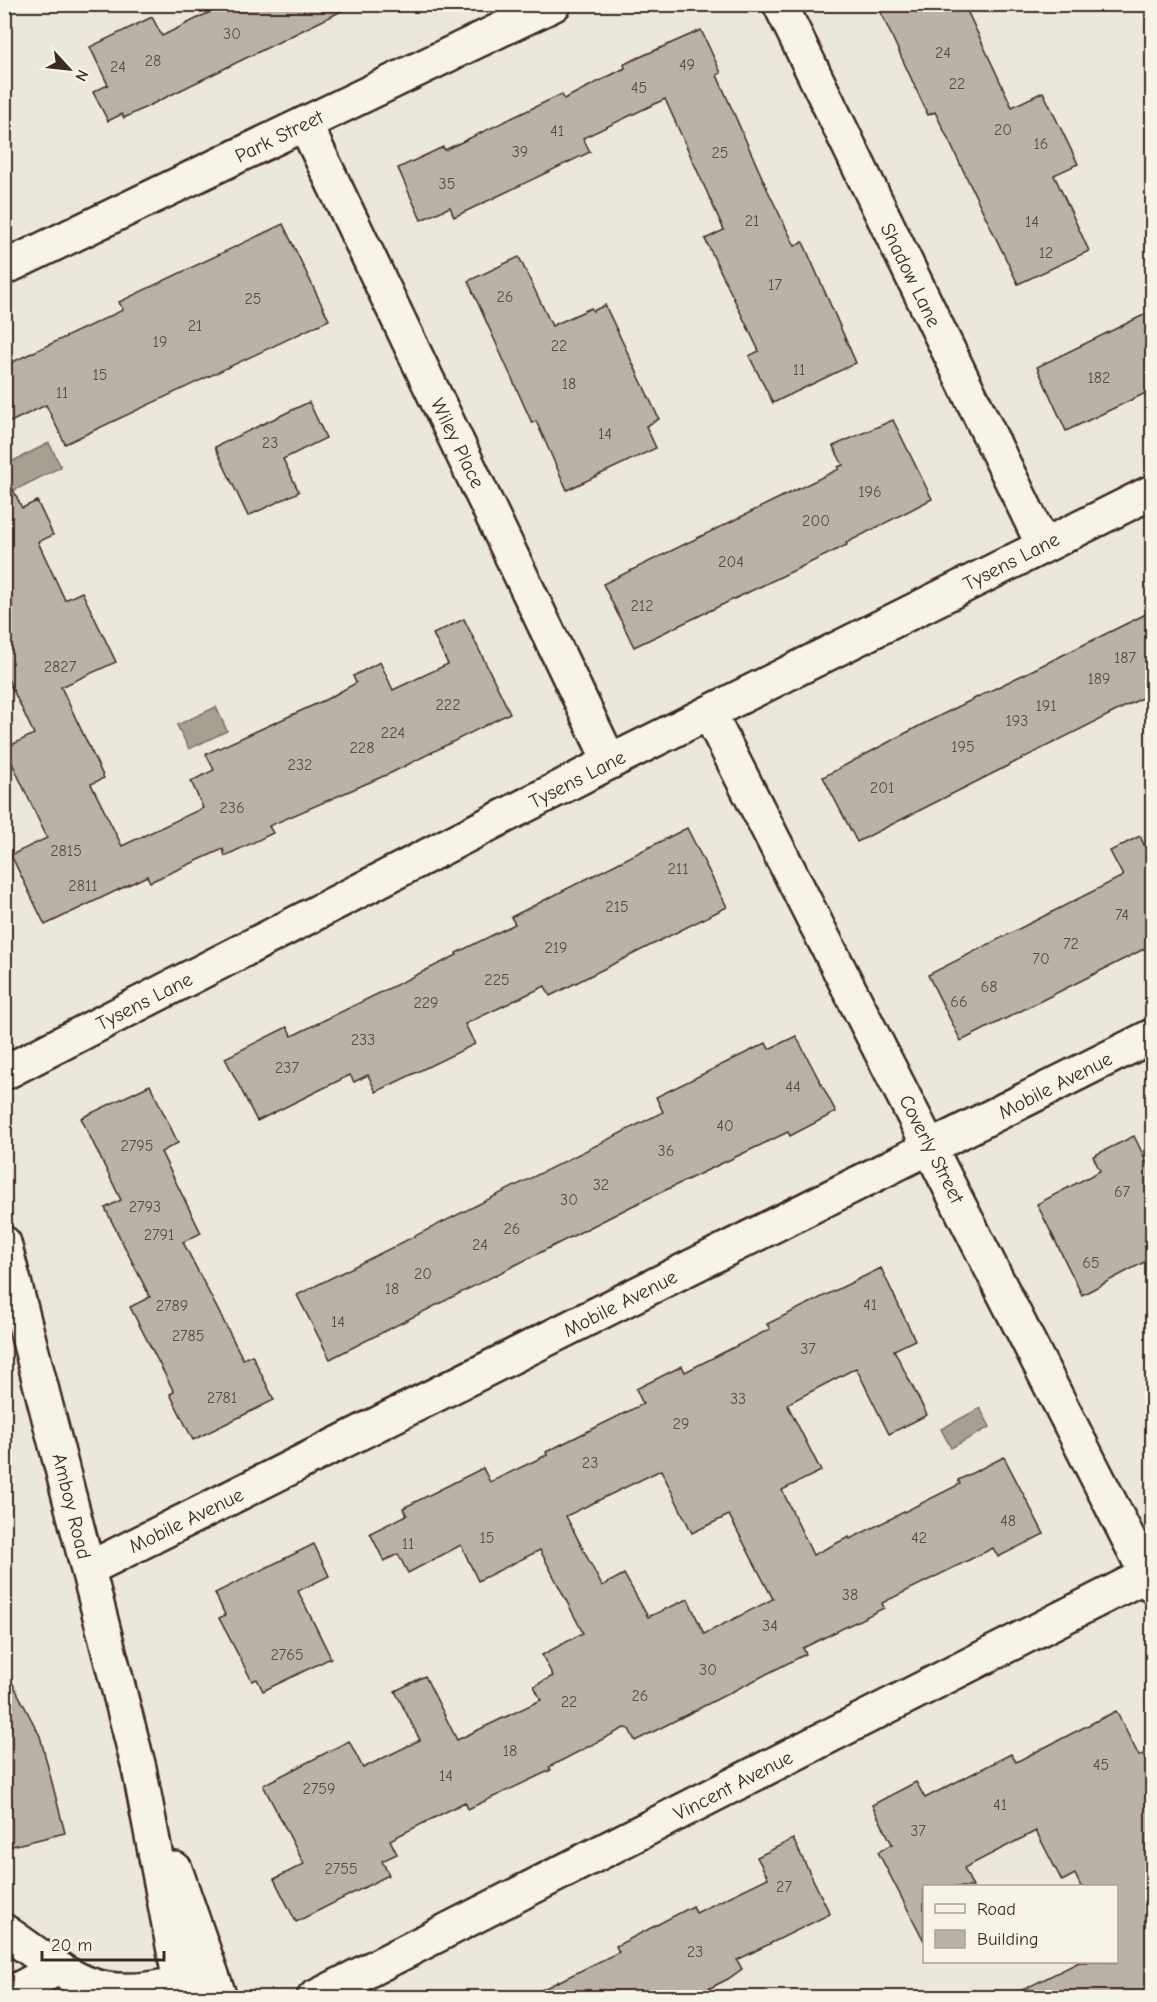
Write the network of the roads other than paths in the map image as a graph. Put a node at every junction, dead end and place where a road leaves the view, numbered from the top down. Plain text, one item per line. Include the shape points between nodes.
1 (554, 4) edge
2 (780, 4) edge
3 (305, 124) junction
4 (4, 268) edge
5 (1152, 492) edge
6 (1043, 545) junction
7 (709, 713) junction
8 (610, 762) junction
9 (1152, 1036) edge
10 (4, 1073) edge
11 (932, 1147) junction
12 (4, 1243) edge
13 (88, 1569) junction
14 (1151, 1577) edge
15 (139, 1768) junction
16 (4, 1931) edge
17 (58, 1968) junction
18 (216, 1986) edge
19 (181, 1990) edge
20 (93, 1991) edge
21 (4, 1997) edge
22 (314, 1998) edge

1 - 3 street, Park Street
2 - 6 street, Shadow Lane
3 - 4 street, Park Street
3 - 8 street, Wiley Place
5 - 6 street, Tysens Lane
6 - 7 street, Tysens Lane
7 - 8 street, Tysens Lane
7 - 11 street, Coverly Street
8 - 10 street, Tysens Lane
9 - 11 street, Mobile Avenue
11 - 13 street, Mobile Avenue
11 - 14 street, Coverly Street
12 - 13 street, Amboy Road
13 - 15 street, Amboy Road
14 - 22 street, Vincent Avenue
15 - 18 street, Amboy Road
15 - 19 street, Amboy Road
16 - 17 street
17 - 20 street
17 - 21 street
18 - 19 street
19 - 20 street

